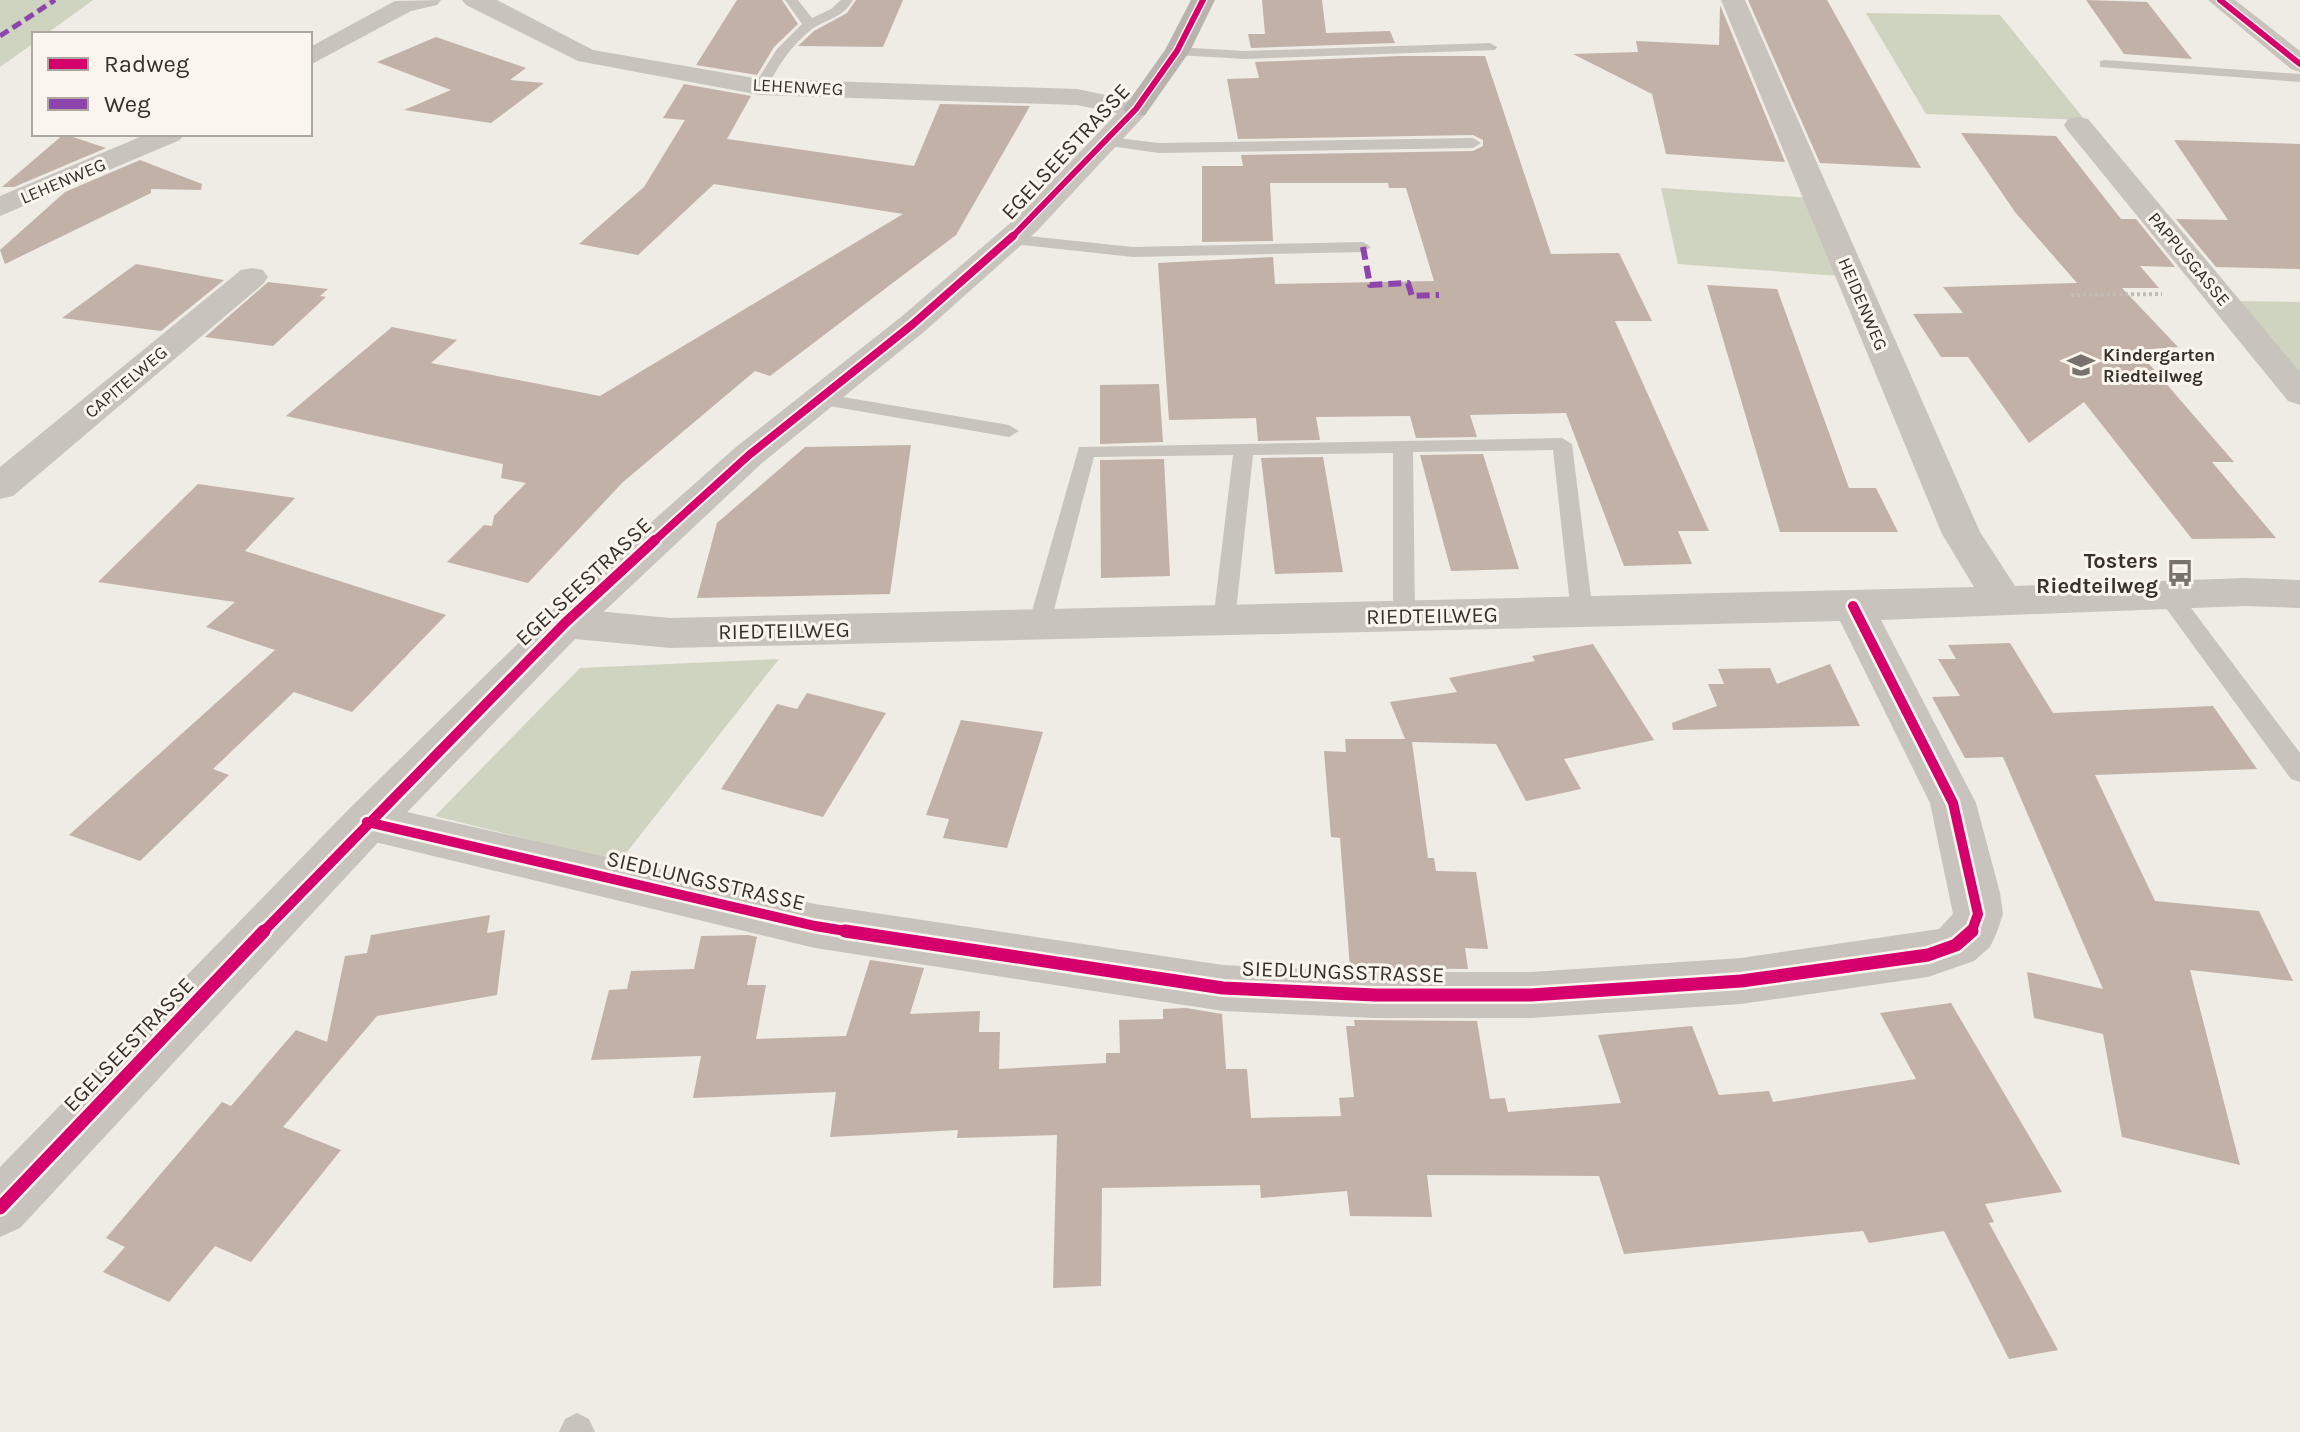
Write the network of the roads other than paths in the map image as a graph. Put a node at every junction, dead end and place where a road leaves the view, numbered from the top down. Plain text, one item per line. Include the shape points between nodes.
1 (429, 0) edge
2 (791, 0) edge
3 (847, 0) edge
4 (1203, 0) edge
5 (1733, 0) edge
6 (2220, 0) edge
7 (492, 3) edge
8 (810, 25) junction
9 (1490, 47) dead end
10 (1177, 51) junction
11 (312, 56) edge
12 (2105, 64) dead end
13 (2300, 64) edge
14 (2300, 78) edge
15 (760, 87) junction
16 (1136, 109) junction
17 (2078, 125) dead end
18 (165, 136) edge
19 (1108, 142) junction
20 (1473, 143) dead end
21 (0, 207) edge
22 (1010, 239) junction
23 (1363, 247) dead end
24 (252, 277) dead end
25 (2300, 394) edge
26 (819, 399) junction
27 (1009, 431) dead end
28 (1403, 446) junction
29 (1244, 449) junction
30 (0, 487) edge
31 (2168, 594) junction
32 (2300, 594) edge
33 (2004, 602) junction
34 (1853, 606) junction
35 (1582, 613) junction
36 (1404, 615) junction
37 (1224, 621) junction
38 (565, 623) junction
39 (1039, 625) junction
40 (2300, 772) edge
41 (367, 822) junction
42 (0, 1208) edge

1 - 11 street via 403,6
2 - 8 lane
3 - 8 lane via 844,7
4 - 10 main road, EGELSEESTRASSE
5 - 33 street, HEIDENWEG via 1961,534
6 - 13 street
7 - 15 street, LEHENWEG via 587,56
8 - 15 lane via 769,66
9 - 10 lane via 1244,55
10 - 16 main road, EGELSEESTRASSE
12 - 14 lane
15 - 16 street, LEHENWEG via 1077,97
16 - 19 street, EGELSEESTRASSE
17 - 25 street, PAPPUSGASSE
18 - 21 street, LEHENWEG
19 - 20 lane via 1159,148
19 - 22 street, EGELSEESTRASSE
22 - 23 lane via 1133,252
22 - 26 street, EGELSEESTRASSE
24 - 30 street, CAPITELWEG
26 - 27 lane
26 - 38 street, EGELSEESTRASSE via 749,455
28 - 29 lane
28 - 35 lane via 1562,444
28 - 36 lane
29 - 37 lane
29 - 39 lane via 1086,451
31 - 32 street, RIEDTEILWEG
31 - 33 street, RIEDTEILWEG
31 - 40 lane
33 - 34 street, RIEDTEILWEG
34 - 35 street, RIEDTEILWEG
34 - 41 street, SIEDLUNGSSTRASSE via 1953,803 1975,893 1978,914 1972,932 1956,945 1928,955 1741,981 1531,995 1223,988 815,926
35 - 36 street, RIEDTEILWEG
36 - 37 street, RIEDTEILWEG
37 - 39 street, RIEDTEILWEG
38 - 39 street, RIEDTEILWEG via 670,633
38 - 41 street, EGELSEESTRASSE
41 - 42 street, EGELSEESTRASSE

